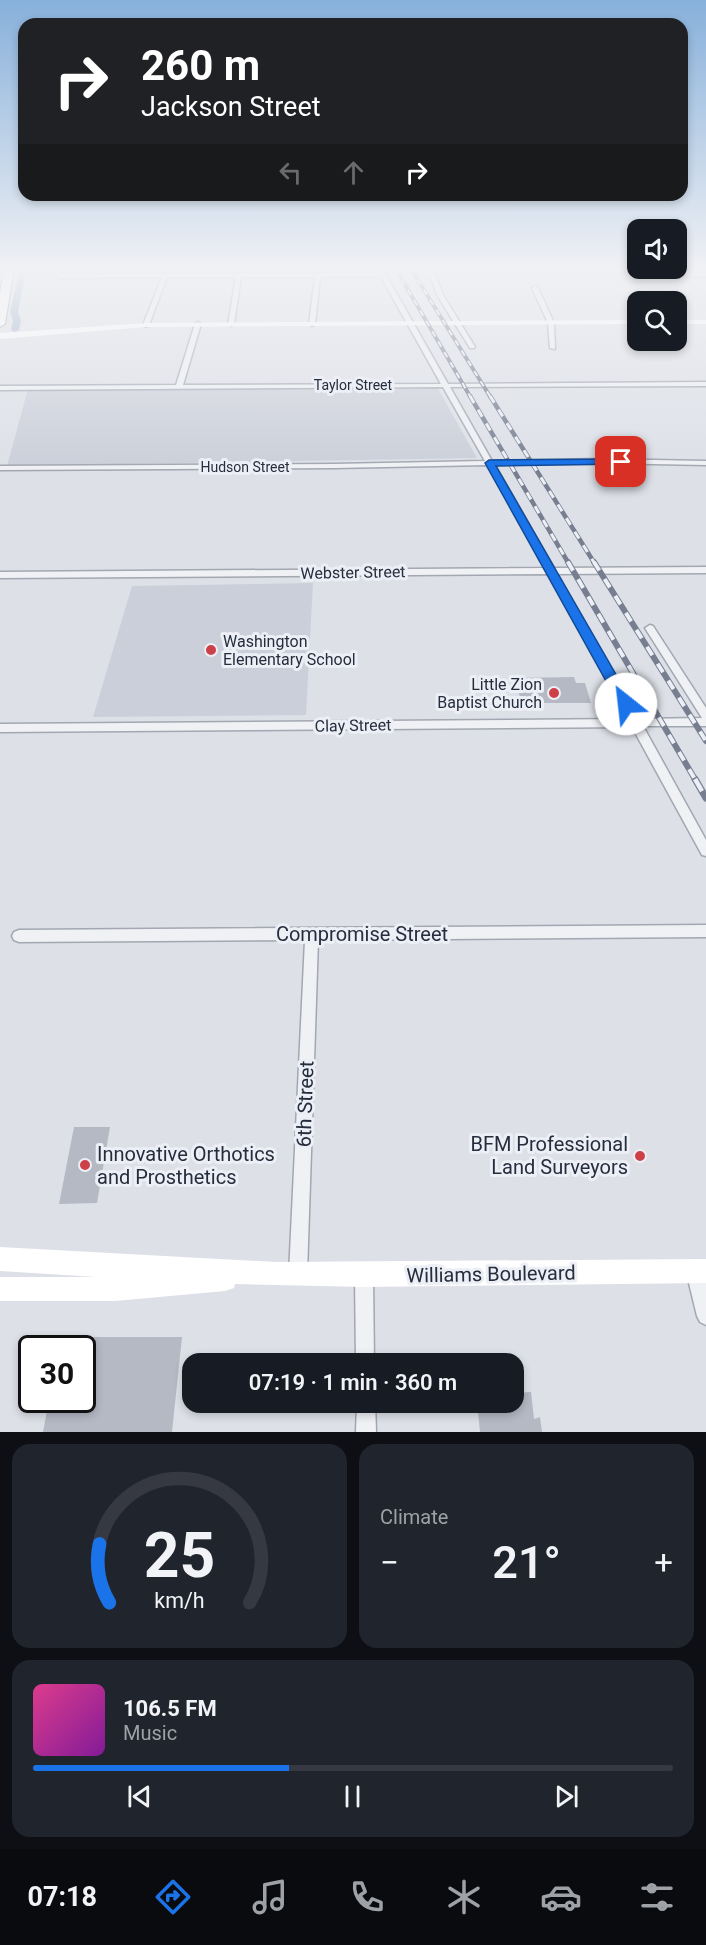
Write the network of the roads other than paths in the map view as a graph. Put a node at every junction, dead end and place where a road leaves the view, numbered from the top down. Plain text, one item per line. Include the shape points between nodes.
1 (33, 336) edge
2 (194, 336) edge
3 (419, 336) edge
4 (465, 336) edge
5 (552, 336) edge
6 (0, 342) edge
7 (472, 347) dead end
8 (553, 348) dead end
9 (446, 384) junction
10 (706, 384) edge
11 (179, 386) junction
12 (0, 388) edge
13 (489, 463) junction
14 (706, 463) edge
15 (0, 468) edge
16 (551, 570) junction
17 (706, 570) edge
18 (0, 575) edge
19 (650, 628) dead end
20 (706, 716) edge
21 (706, 722) edge
22 (636, 723) junction
23 (0, 728) edge
24 (706, 851) edge
25 (706, 931) edge
26 (312, 934) junction
27 (19, 936) dead end
28 (0, 1259) edge
29 (700, 1271) edge
30 (287, 1274) junction
31 (364, 1275) junction
32 (0, 1289) edge
33 (706, 1316) edge
34 (365, 1353) edge
35 (366, 1413) edge
36 (366, 1432) edge

1 - 6 street
2 - 11 street
3 - 9 street
4 - 7 street
5 - 8 street
9 - 10 street, Taylor Street
9 - 11 street, Taylor Street
9 - 13 street
11 - 12 street, Taylor Street
13 - 14 street, Hudson Street
13 - 15 street, Hudson Street
13 - 16 street
16 - 17 street, Webster Street
16 - 18 street, Webster Street
16 - 22 street
19 - 20 street
21 - 22 street, Clay Street
22 - 23 street, Clay Street
22 - 24 street
25 - 26 street, Compromise Street
26 - 27 street, Compromise Street
26 - 30 street, 6th Street
28 - 30 street, Williams Boulevard
29 - 31 street, Williams Boulevard
29 - 33 street
30 - 31 street, Williams Boulevard
30 - 32 street, Williams Boulevard via 115,1289
31 - 34 street
35 - 36 street

